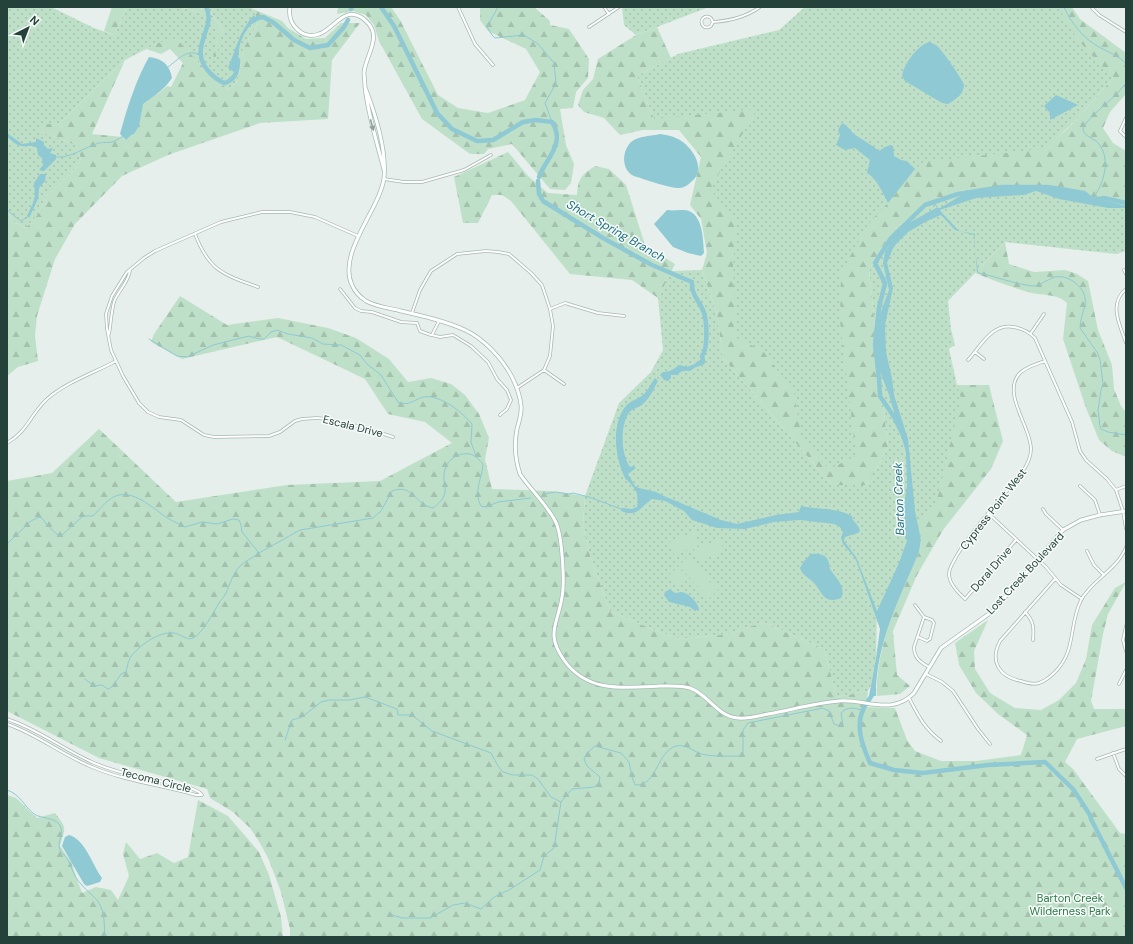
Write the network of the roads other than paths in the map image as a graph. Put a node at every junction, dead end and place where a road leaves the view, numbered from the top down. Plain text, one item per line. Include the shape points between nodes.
1 (290, 7) edge
2 (458, 7) edge
3 (604, 7) edge
4 (619, 7) edge
5 (760, 7) edge
6 (1091, 7) edge
7 (609, 14) junction
8 (713, 22) junction
9 (589, 27) dead end
10 (1126, 32) edge
11 (493, 65) dead end
12 (365, 87) junction
13 (1126, 118) edge
14 (1125, 126) edge
15 (1126, 137) edge
16 (382, 144) junction
17 (377, 145) junction
18 (491, 155) dead end
19 (384, 173) junction
20 (384, 179) junction
21 (195, 234) junction
22 (358, 236) junction
23 (130, 270) junction
24 (1124, 270) dead end
25 (1126, 274) edge
26 (258, 287) dead end
27 (340, 289) dead end
28 (1126, 289) edge
29 (550, 308) junction
30 (412, 313) junction
31 (1044, 314) dead end
32 (624, 316) dead end
33 (439, 321) junction
34 (1031, 333) junction
35 (108, 335) junction
36 (432, 335) junction
37 (1126, 343) edge
38 (975, 352) junction
39 (984, 359) dead end
40 (968, 360) dead end
41 (1046, 360) junction
42 (116, 362) junction
43 (544, 370) junction
44 (564, 384) dead end
45 (517, 388) junction
46 (500, 415) dead end
47 (393, 437) dead end
48 (7, 443) edge
49 (1080, 486) dead end
50 (1126, 486) edge
51 (1116, 490) junction
52 (1043, 509) dead end
53 (1124, 511) edge
54 (988, 513) junction
55 (1100, 515) junction
56 (1126, 529) edge
57 (1063, 530) junction
58 (1016, 540) junction
59 (1126, 547) edge
60 (1087, 551) dead end
61 (1038, 559) junction
62 (1104, 575) junction
63 (1055, 579) junction
64 (965, 599) joint
65 (1082, 599) junction
66 (915, 605) dead end
67 (1026, 612) junction
68 (924, 617) junction
69 (1126, 626) edge
70 (917, 637) junction
71 (1033, 640) dead end
72 (1126, 652) edge
73 (929, 668) junction
74 (1126, 670) edge
75 (926, 674) junction
76 (1119, 684) dead end
77 (909, 698) junction
78 (7, 719) edge
79 (7, 724) edge
80 (50, 740) junction
81 (941, 741) dead end
82 (55, 742) junction
83 (48, 744) junction
84 (990, 744) dead end
85 (52, 746) junction
86 (1126, 749) edge
87 (1113, 753) junction
88 (1098, 759) dead end
89 (111, 769) junction
90 (115, 770) junction
91 (110, 773) junction
92 (114, 775) junction
93 (1126, 776) edge

1 - 12 street via 293,25 310,35 323,32 346,16 358,16 369,24 374,39 365,66
2 - 11 street via 475,44
3 - 7 street
4 - 7 street
5 - 8 street via 737,18
6 - 10 street
7 - 9 street
8 - 8 street via 709,16 702,21 707,27
12 - 16 street
12 -> 17 street
13 - 14 street
14 - 15 street via 1120,131
16 - 17 street
16 - 19 street
17 - 19 street
18 - 20 street via 464,170 422,182
19 - 20 street
20 - 22 street
21 - 22 street, Escala Drive via 229,219 268,211 315,216
21 - 23 street, Escala Drive via 144,258
21 - 26 street via 203,252 217,269 230,277
22 - 30 street via 349,268 356,292 372,304
23 - 35 street, Escala Drive via 114,303
23 - 35 street, Escala Drive via 108,305
24 - 25 street
27 - 36 street via 358,310 401,322 417,323 420,331
28 - 37 street via 1120,295 1116,308
29 - 30 street via 542,285 531,273 509,254 486,251 457,254 432,271 420,290
29 - 32 street via 565,303 598,313
29 - 43 street via 553,326 550,356
30 - 33 street
31 - 34 street
33 - 36 street
33 - 45 street via 465,331 485,344 508,371
34 - 38 street via 1016,327 999,328 993,331
34 - 41 street
35 - 42 street, Escala Drive
36 - 46 street via 453,335 471,346 488,362 511,400 507,409
38 - 39 street
38 - 40 street
41 - 51 street via 1072,422 1080,451
41 - 54 street, Cypress Point West via 1023,371 1015,381 1013,392 1029,437 1030,457 1020,476
42 - 47 street, Escala Drive via 134,396 146,410 155,416 184,421 211,437 269,436 302,419 317,418 359,426
42 - 48 street via 61,389 42,404 22,433
43 - 44 street
43 - 45 street
45 - 77 street via 521,418 515,448 517,465 526,483 557,524 563,588 554,638 558,650 574,673 603,685 690,688 705,696 722,713 736,718 840,701 884,706
49 - 55 street via 1095,500
50 - 51 street
51 - 53 street
52 - 57 street
53 - 55 street, Lost Creek Boulevard
53 - 56 street
54 - 58 street
54 - 64 street, Cypress Point West via 966,540 950,567 952,584
55 - 57 street, Lost Creek Boulevard
57 - 61 street, Lost Creek Boulevard
58 - 61 street
58 - 64 street, Doral Drive
59 - 62 street via 1121,558
60 - 62 street via 1094,565
61 - 63 street
61 - 73 street, Lost Creek Boulevard via 993,611 941,648
62 - 65 street
63 - 65 street
63 - 67 street
65 - 67 street via 1076,613 1066,659 1050,676 1033,684 1012,679 998,668 996,660 1000,642
66 - 68 street
67 - 71 street via 1034,625
68 - 70 street
68 - 70 street via 934,623 930,639 927,641
69 - 72 street via 1123,640
70 - 73 street via 915,655
73 - 75 street, Lost Creek Boulevard
74 - 76 street
75 - 77 street, Lost Creek Boulevard
75 - 84 street via 953,691 970,719
77 - 81 street via 921,722
78 - 80 street, Tecoma Circle
79 - 83 street, Tecoma Circle
80 - 82 street, Tecoma Circle
80 - 83 street
82 - 85 street
82 - 89 street, Tecoma Circle
83 - 85 street, Tecoma Circle
85 - 91 street, Tecoma Circle via 90,766
86 - 87 street
87 - 88 street
87 - 93 street via 1119,769
89 - 90 street, Tecoma Circle
89 - 91 street
90 - 92 street
90 - 92 street, Tecoma Circle via 191,788 202,795
91 - 92 street, Tecoma Circle

